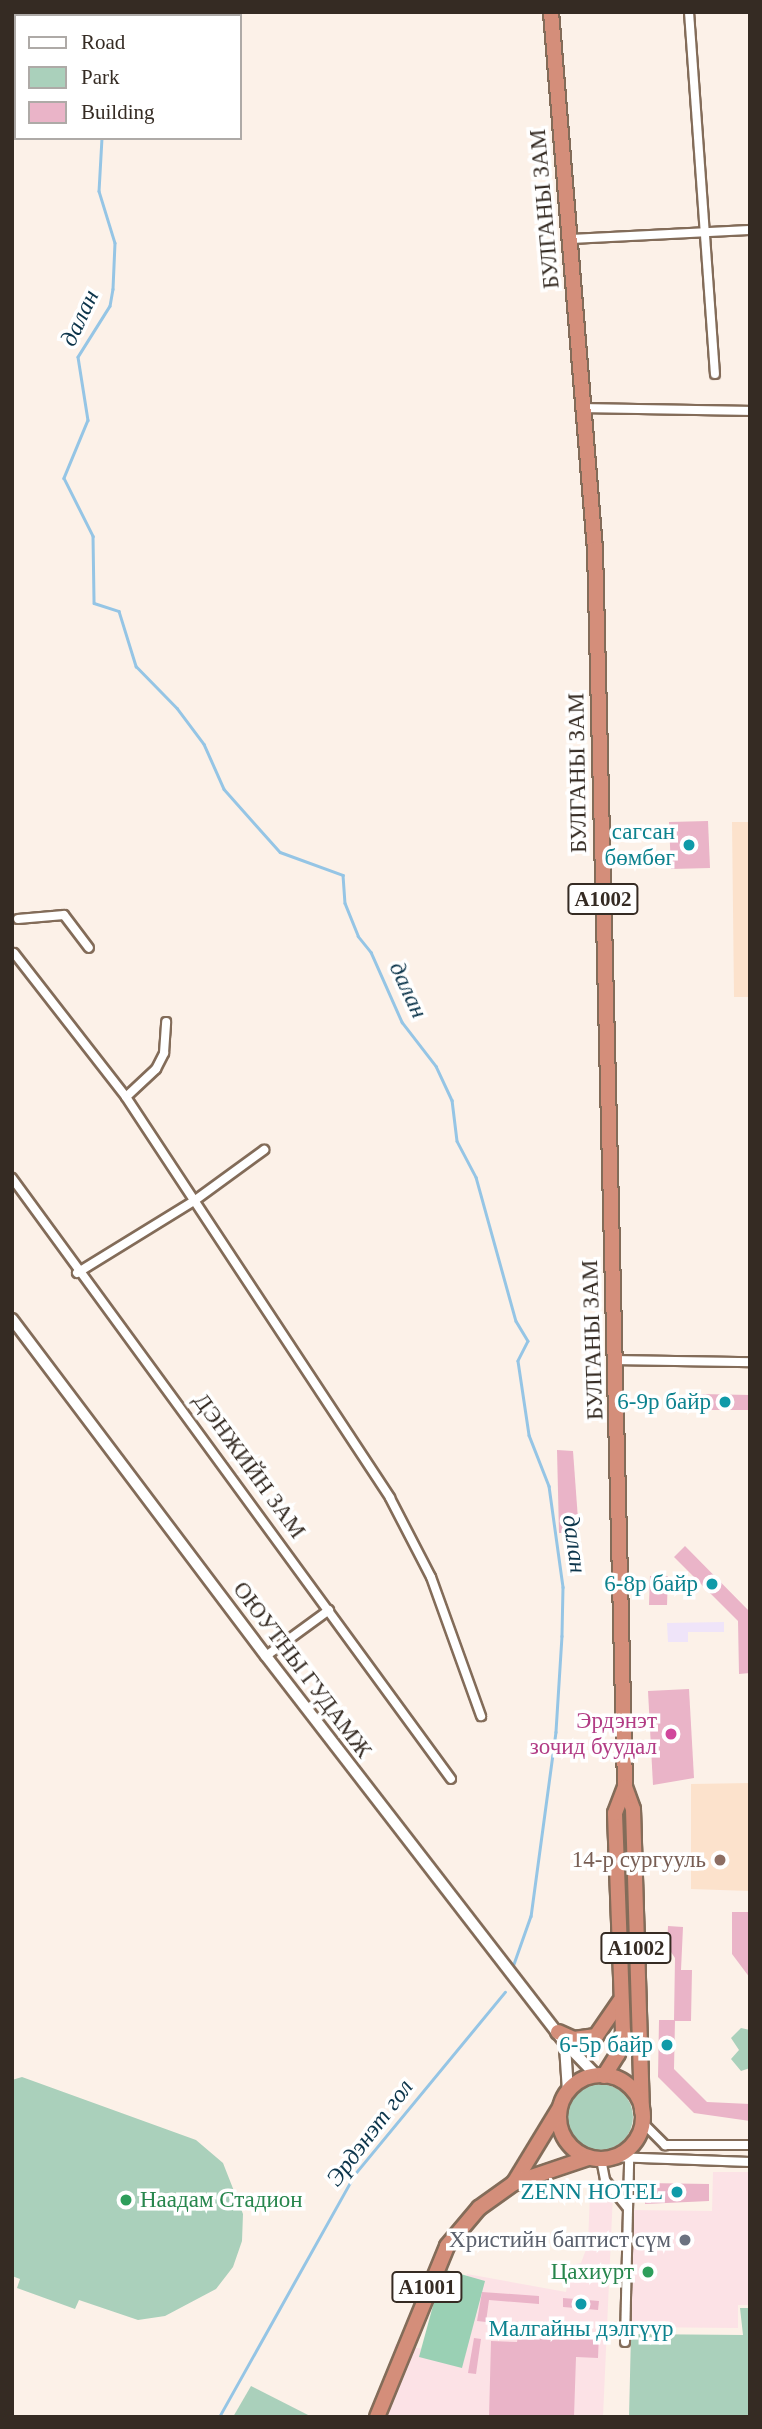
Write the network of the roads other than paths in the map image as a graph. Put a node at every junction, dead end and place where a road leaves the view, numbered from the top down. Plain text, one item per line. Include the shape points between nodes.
1 (551, 12) edge
2 (689, 12) edge
3 (750, 230) edge
4 (707, 232) junction
5 (570, 239) junction
6 (715, 374) dead end
7 (584, 408) junction
8 (750, 411) edge
9 (18, 919) dead end
10 (89, 948) dead end
11 (13, 953) edge
12 (166, 1022) dead end
13 (126, 1097) junction
14 (264, 1150) dead end
15 (12, 1178) edge
16 (194, 1201) junction
17 (77, 1273) junction
18 (12, 1319) edge
19 (616, 1360) junction
20 (750, 1362) edge
21 (329, 1610) junction
22 (266, 1656) junction
23 (481, 1716) dead end
24 (451, 1779) dead end
25 (625, 1787) junction
26 (623, 1993) junction
27 (561, 2037) junction
28 (601, 2076) junction
29 (568, 2091) junction
30 (560, 2108) junction
31 (642, 2116) junction
32 (750, 2146) edge
33 (601, 2158) junction
34 (629, 2161) junction
35 (750, 2162) edge
36 (514, 2183) junction
37 (627, 2207) junction
38 (625, 2342) dead end
39 (377, 2417) edge

1 - 5 highway, БУЛГАНЫ ЗАМ / A1002
2 - 4 street
3 - 4 street
4 - 5 street
4 - 6 street
5 - 7 highway, БУЛГАНЫ ЗАМ / A1002
7 - 8 street
7 - 19 highway, БУЛГАНЫ ЗАМ / A1002 via 595,549
9 - 10 street via 64,915
11 - 13 street
12 - 13 street via 164,1053 156,1069
13 - 16 street
14 - 16 street
15 - 17 street, ДЭНЖИЙН ЗАМ
16 - 17 street
16 - 23 street via 390,1498 431,1577
17 - 21 street, ДЭНЖИЙН ЗАМ via 140,1348
18 - 22 street, ОЮУТНЫ ГУДАМЖ
19 - 20 street
19 - 25 highway, БУЛГАНЫ ЗАМ / A1002
21 - 22 street
21 - 24 street, ДЭНЖИЙН ЗАМ
22 - 27 street, ОЮУТНЫ ГУДАМЖ
25 - 26 highway, БУЛГАНЫ ЗАМ / A1002 via 615,1813
25 - 31 highway, БУЛГАНЫ ЗАМ / A1002 via 633,1809
26 - 27 highway via 613,2016 596,2036
26 - 28 highway, БУЛГАНЫ ЗАМ / A1002 via 621,2043
27 - 28 street, ОЮУТНЫ ГУДАМЖ
27 - 29 street
28 - 29 highway
28 - 31 highway via 625,2083
29 - 30 highway, A1001
30 - 33 highway via 564,2138
30 - 36 highway, A1001
31 - 32 street via 665,2145
31 - 33 highway, A1001 via 633,2144
33 - 34 street
33 - 36 highway, A1001
33 - 37 street via 605,2180
34 - 35 street
34 - 37 street
36 - 39 highway, A1001 via 479,2208 447,2246
37 - 38 street

